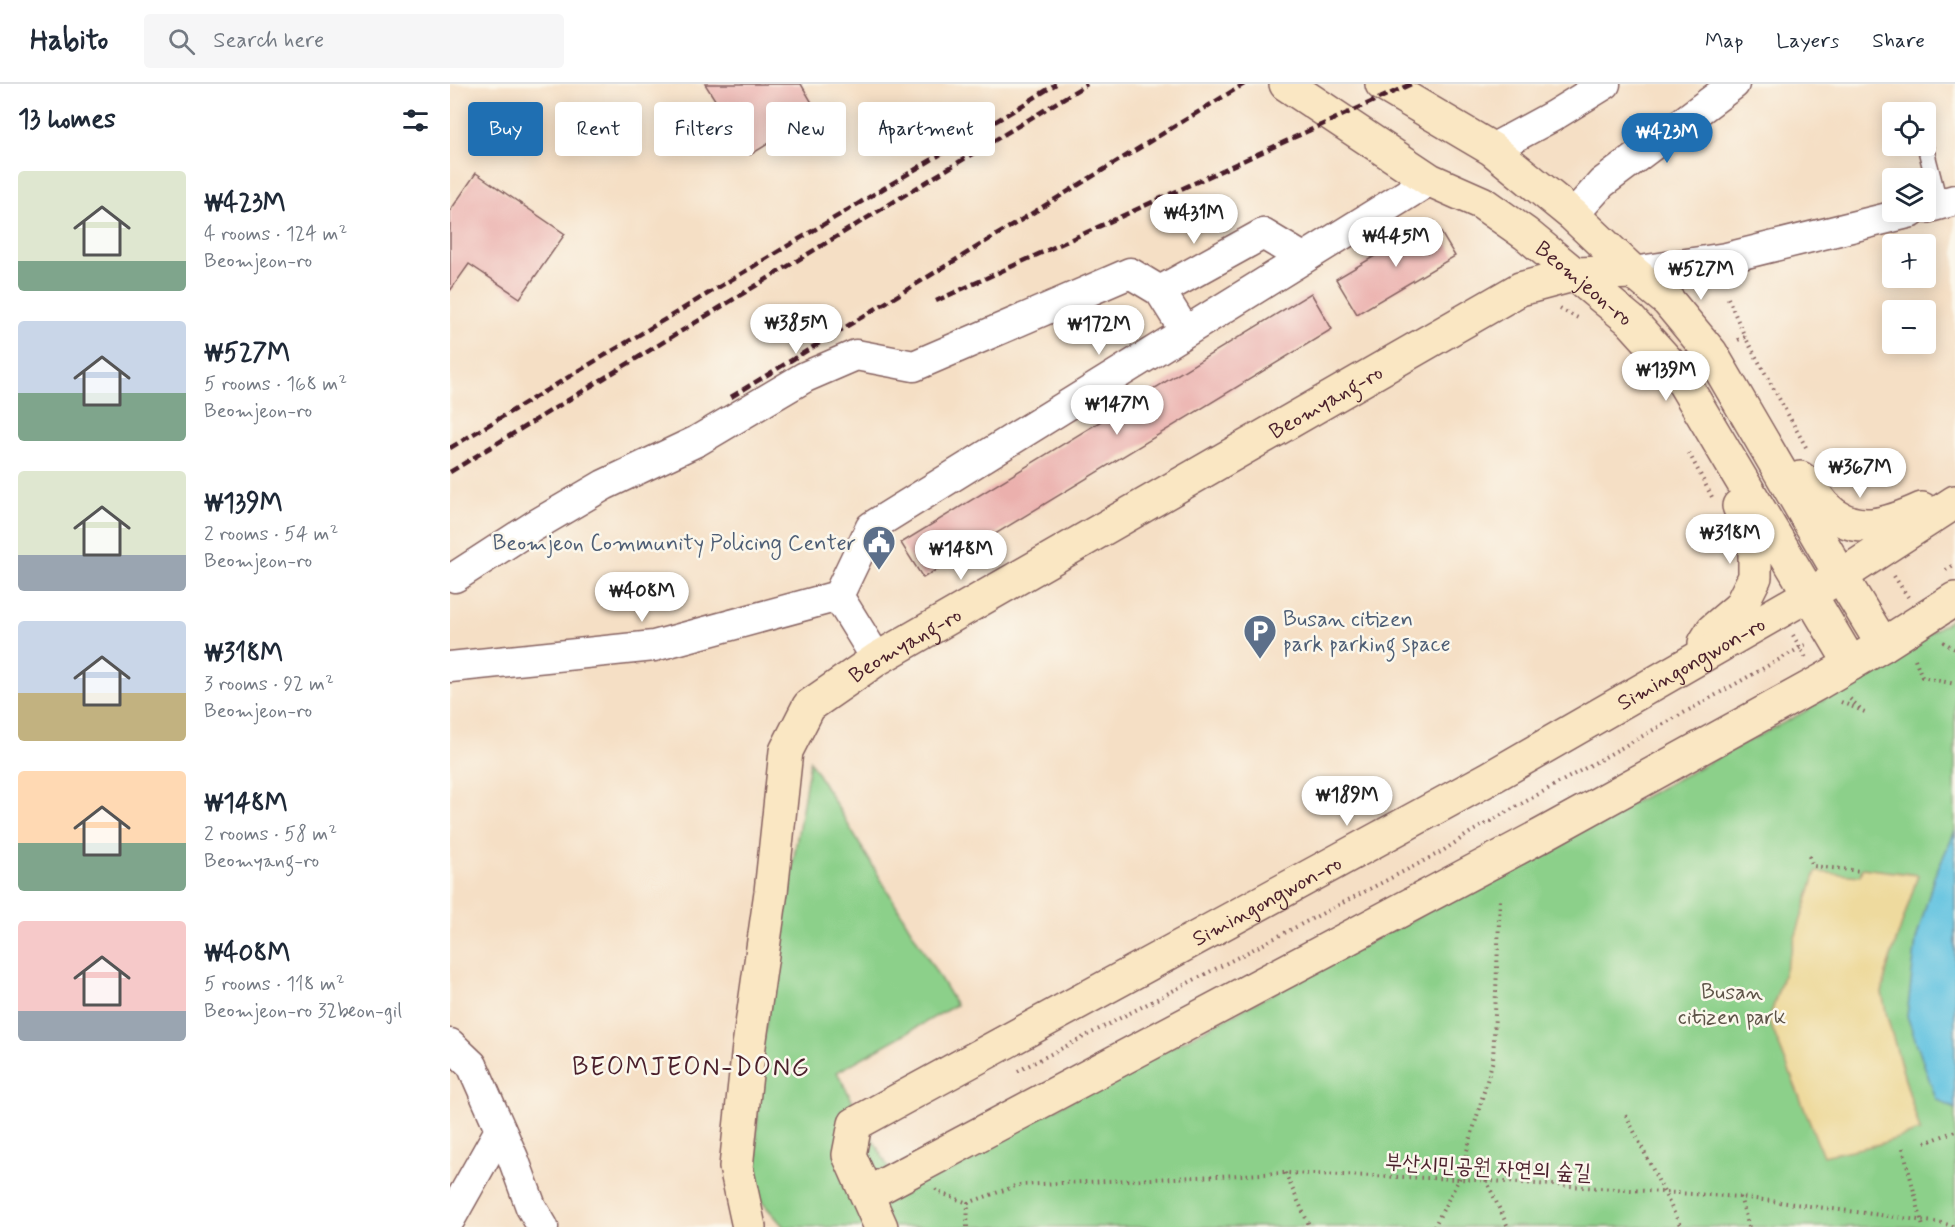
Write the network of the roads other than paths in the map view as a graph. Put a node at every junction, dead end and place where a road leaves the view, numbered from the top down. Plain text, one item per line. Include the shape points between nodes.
1 (1287, 84) edge
2 (1382, 84) edge
3 (1605, 84) edge
4 (1734, 84) edge
5 (1492, 149) junction
6 (1430, 180) junction
7 (1573, 215) junction
8 (1882, 219) edge
9 (1303, 258) junction
10 (1633, 272) junction
11 (1576, 274) junction
12 (1160, 291) junction
13 (1185, 331) junction
14 (1774, 460) junction
15 (1732, 463) junction
16 (1955, 501) edge
17 (1841, 576) junction
18 (455, 577) dead end
19 (1809, 595) junction
20 (838, 596) junction
21 (1955, 599) edge
22 (1883, 645) junction
23 (878, 659) junction
24 (1695, 661) junction
25 (1851, 664) junction
26 (450, 667) edge
27 (450, 1044) edge
28 (500, 1130) junction
29 (867, 1194) junction
30 (450, 1220) edge
31 (543, 1227) edge
32 (749, 1227) edge
33 (881, 1227) edge

1 - 6 main road, Beomjeon-ro
2 - 5 main road, Beomjeon-ro
3 - 5 street
4 - 7 street via 1602,183
5 - 7 main road, Beomjeon-ro
6 - 9 street
6 - 11 main road, Beomjeon-ro via 1482,203
7 - 10 main road, Beomjeon-ro
8 - 10 street via 1726,258
9 - 12 street via 1263,234
9 - 13 street
10 - 11 main road, Beomyang-ro
10 - 14 main road, Beomjeon-ro via 1668,301 1711,353
11 - 15 main road, Beomjeon-ro via 1630,320 1678,373
11 - 23 main road, Beomyang-ro via 1520,289
12 - 13 street
12 - 18 street via 1130,273 914,366 856,355 805,377 697,441 604,485
13 - 20 street via 871,527
14 - 16 main road via 1804,481 1825,508 1846,523 1896,521 1932,505
14 - 17 main road, Beomjeon-ro
15 - 19 main road, Beomjeon-ro
15 - 24 main road via 1735,499 1755,545 1755,577 1740,607 1713,630
16 - 17 main road, Simingongwon-ro
17 - 19 main road, Simingongwon-ro
17 - 22 main road, Beomjeon-ro
19 - 24 main road, Simingongwon-ro
19 - 25 main road, Beomjeon-ro
20 - 23 street
20 - 26 street via 654,646
21 - 22 main road
22 - 25 main road
23 - 32 main road, Beomyang-ro via 809,706 786,751 736,1167
24 - 29 main road, Simingongwon-ro via 1488,779 855,1124 849,1155
25 - 29 main road via 1542,835
27 - 28 street via 472,1065
28 - 30 street
28 - 31 street
29 - 33 main road, Simingongwon-ro

